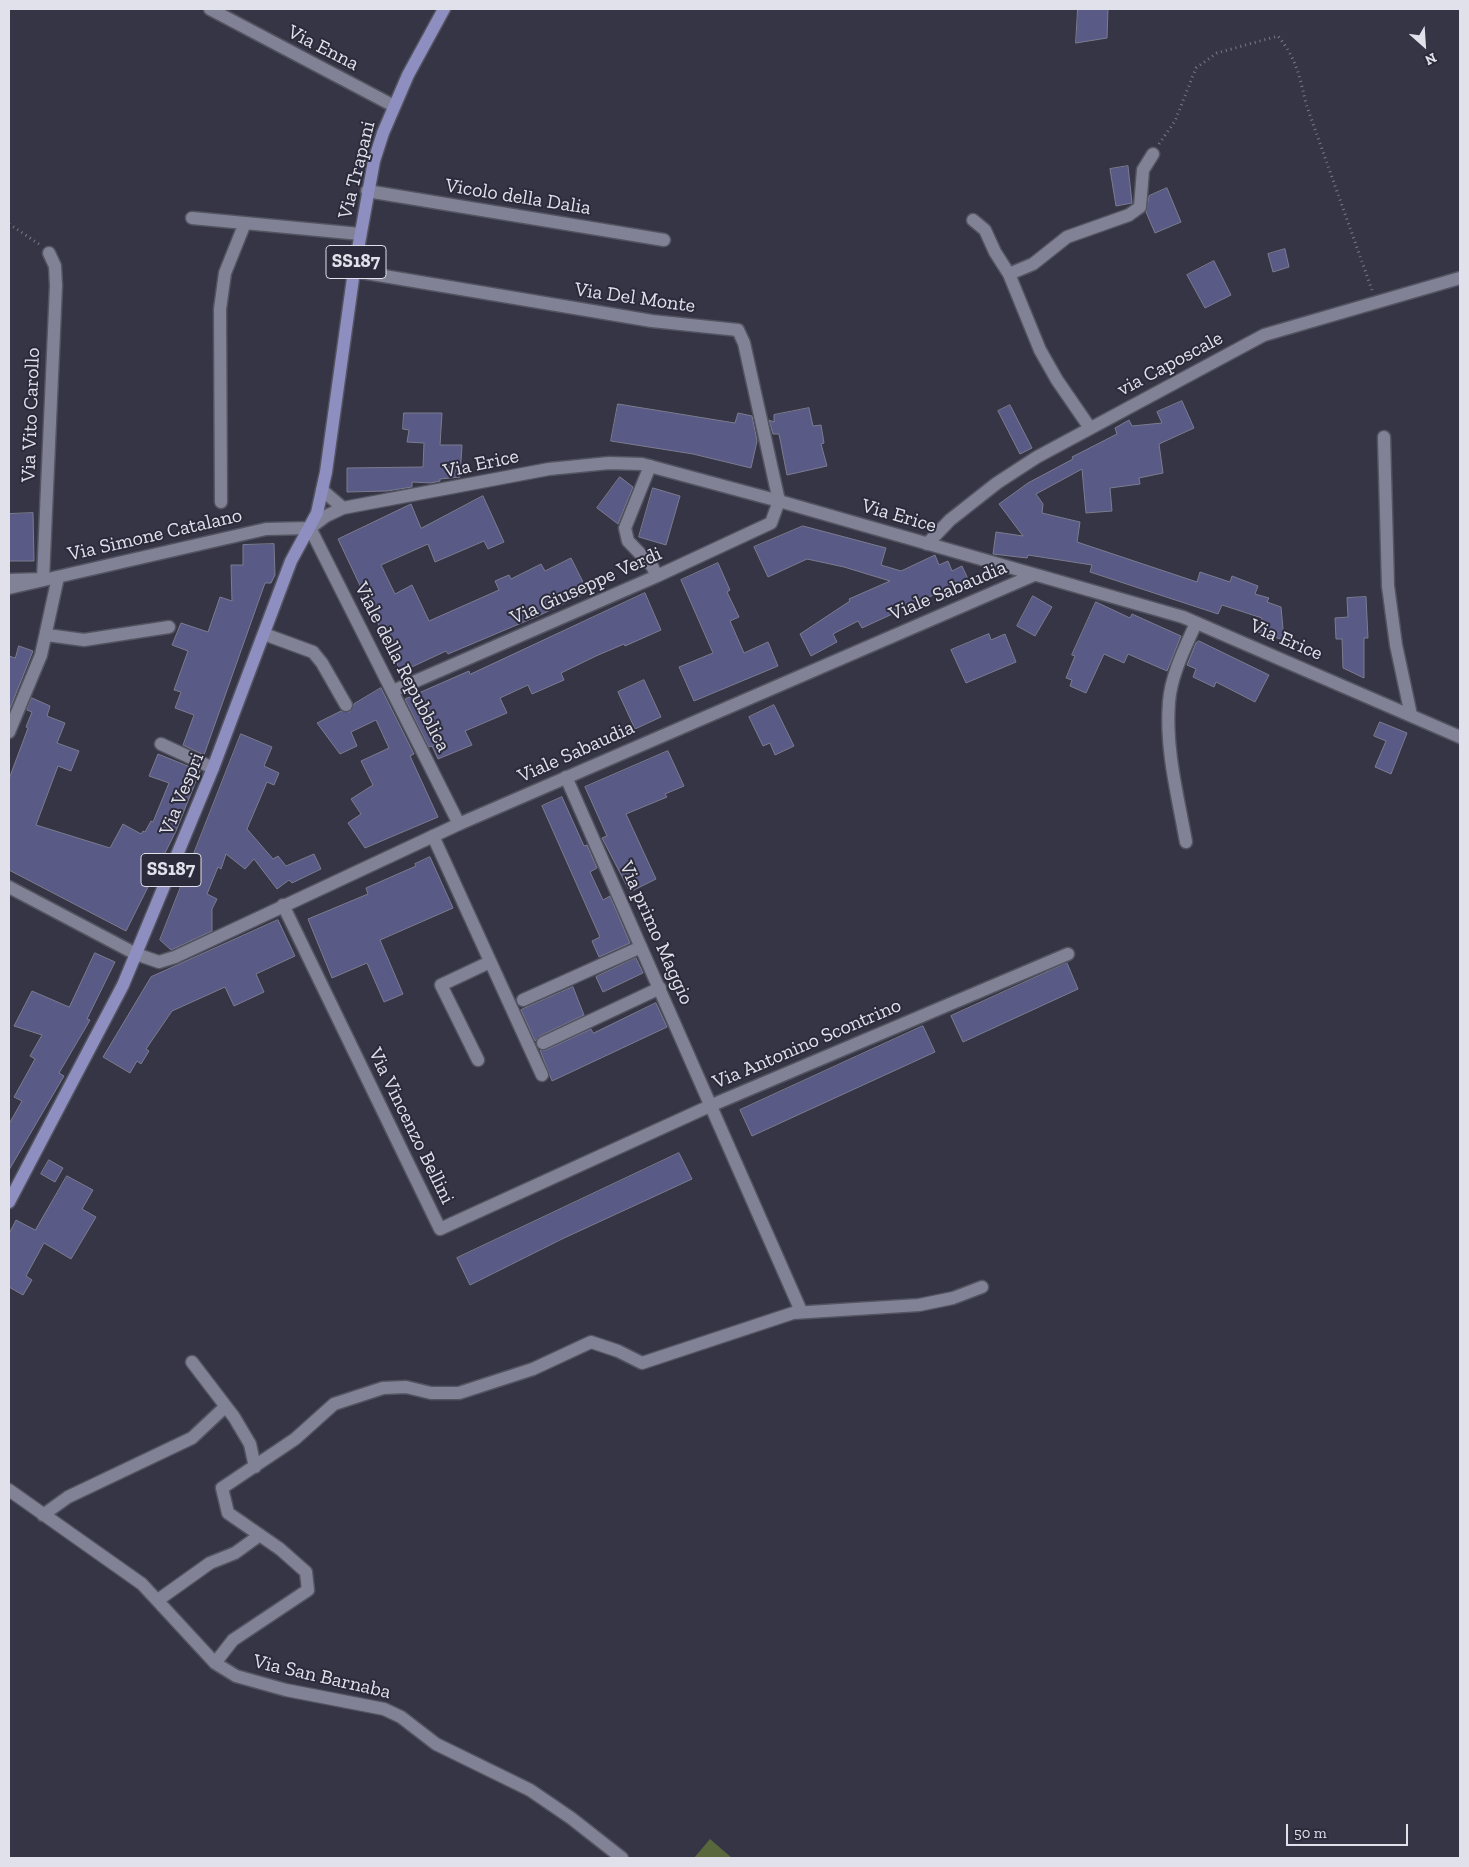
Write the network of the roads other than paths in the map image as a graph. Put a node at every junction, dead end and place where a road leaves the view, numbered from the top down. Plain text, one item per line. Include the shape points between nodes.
1 (210, 9) edge
2 (444, 9) edge
3 (394, 106) junction
4 (1153, 154) road end
5 (367, 191) junction
6 (192, 218) dead end
7 (973, 220) dead end
8 (245, 223) junction
9 (360, 234) junction
10 (664, 240) dead end
11 (49, 253) road end
12 (354, 271) junction
13 (1009, 274) junction
14 (1460, 278) edge
15 (1090, 428) junction
16 (1384, 437) dead end
17 (650, 466) junction
18 (322, 490) junction
19 (779, 501) junction
20 (221, 502) dead end
21 (344, 508) junction
22 (310, 528) junction
23 (927, 544) junction
24 (1034, 575) junction
25 (658, 576) junction
26 (58, 577) junction
27 (43, 579) junction
28 (9, 580) edge
29 (9, 588) edge
30 (1196, 623) junction
31 (169, 627) dead end
32 (264, 634) junction
33 (47, 635) junction
34 (393, 691) junction
35 (346, 705) dead end
36 (1411, 715) junction
37 (9, 732) edge
38 (1460, 737) edge
39 (161, 744) dead end
40 (213, 768) junction
41 (566, 778) junction
42 (459, 824) junction
43 (433, 836) junction
44 (1186, 842) dead end
45 (9, 887) edge
46 (283, 905) junction
47 (641, 947) junction
48 (136, 954) junction
49 (1068, 954) dead end
50 (490, 962) junction
51 (660, 988) junction
52 (523, 1000) dead end
53 (543, 1043) dead end
54 (478, 1060) dead end
55 (542, 1075) dead end
56 (712, 1105) junction
57 (9, 1202) edge
58 (982, 1287) dead end
59 (801, 1311) junction
60 (192, 1362) dead end
61 (225, 1407) junction
62 (255, 1467) junction
63 (9, 1490) edge
64 (43, 1515) junction
65 (260, 1535) junction
66 (158, 1600) junction
67 (215, 1663) junction
68 (622, 1858) edge

1 - 3 street, Via Enna
2 - 3 main road, Via Trapani / SS187
3 - 5 main road, Via Trapani / SS187
4 - 13 street via 1143,170 1140,207 1129,215 1067,237 1033,264
5 - 9 main road, Via Trapani / SS187
5 - 10 street, Vicolo della Dalia
6 - 8 street
7 - 13 street via 985,230
8 - 9 street
8 - 20 street via 225,273 220,309
9 - 12 main road, Via Trapani / SS187
11 - 27 street, Via Vito Carollo via 55,266 56,286
12 - 18 main road, Via Trapani / SS187
12 - 19 street, Via Del Monte via 652,321 738,330 744,342
13 - 15 street via 1040,350
14 - 15 street, via Caposcale via 1264,335
15 - 23 street, via Caposcale via 997,483 950,520
16 - 36 street via 1388,586
17 - 19 street, Via Erice
17 - 21 street, Via Erice via 609,463 549,469
17 - 25 street via 625,528 628,541
18 - 21 street
18 - 22 main road, Via Trapani / SS187
19 - 23 street, Via Erice
19 - 25 street, Via Giuseppe Verdi via 771,523
21 - 22 street, Via Erice
22 - 26 street, Via Simone Catalano via 266,529
22 - 32 main road, Via Vespri / SS187 via 292,561
22 - 34 street, Viale della Repubblica
23 - 24 street, Via Erice
24 - 30 street, Via Erice
24 - 41 street, Viale Sabaudia
25 - 34 street, Via Giuseppe Verdi
26 - 27 street, Via Simone Catalano
26 - 33 street
27 - 28 street
27 - 29 street, Via Simone Catalano
30 - 36 street, Via Erice
30 - 44 street via 1176,669 1169,701 1169,741
31 - 33 street via 84,640
32 - 35 street via 313,652
32 - 40 main road, Via Vespri / SS187
33 - 37 street
34 - 42 street, Viale della Repubblica
36 - 38 street, Via Erice
39 - 40 street
40 - 48 main road, Via Vespri / SS187
41 - 42 street, Viale Sabaudia
41 - 47 street, Via primo Maggio
42 - 43 street, Viale Sabaudia
43 - 46 street, Viale Sabaudia
43 - 50 street
45 - 48 street, Viale Sabaudia
46 - 48 street, Viale Sabaudia via 175,957 159,962
46 - 56 street, Via Vincenzo Bellini via 440,1229
47 - 51 street, Via primo Maggio
47 - 52 street
48 - 57 main road, Via Vespri / SS187 via 123,985
49 - 56 street, Via Antonino Scontrino
50 - 54 street via 441,985
50 - 55 street
51 - 53 street
51 - 56 street, Via primo Maggio
56 - 59 street, Via Antonino Scontrino
58 - 59 street via 919,1306
59 - 62 street via 642,1363 591,1342 533,1370 459,1393 431,1393 406,1387 383,1388 334,1404 295,1439
60 - 61 street
61 - 62 street via 250,1444
61 - 64 street via 192,1438 68,1497
62 - 65 street via 222,1488 228,1513
63 - 64 street, Via San Barnaba
64 - 66 street, Via San Barnaba via 142,1584
65 - 66 street via 235,1553 210,1563
65 - 67 street via 306,1572 308,1590 233,1640
66 - 67 street, Via San Barnaba
67 - 68 street, Via San Barnaba via 236,1676 286,1690 384,1709 401,1716 436,1744 530,1790

